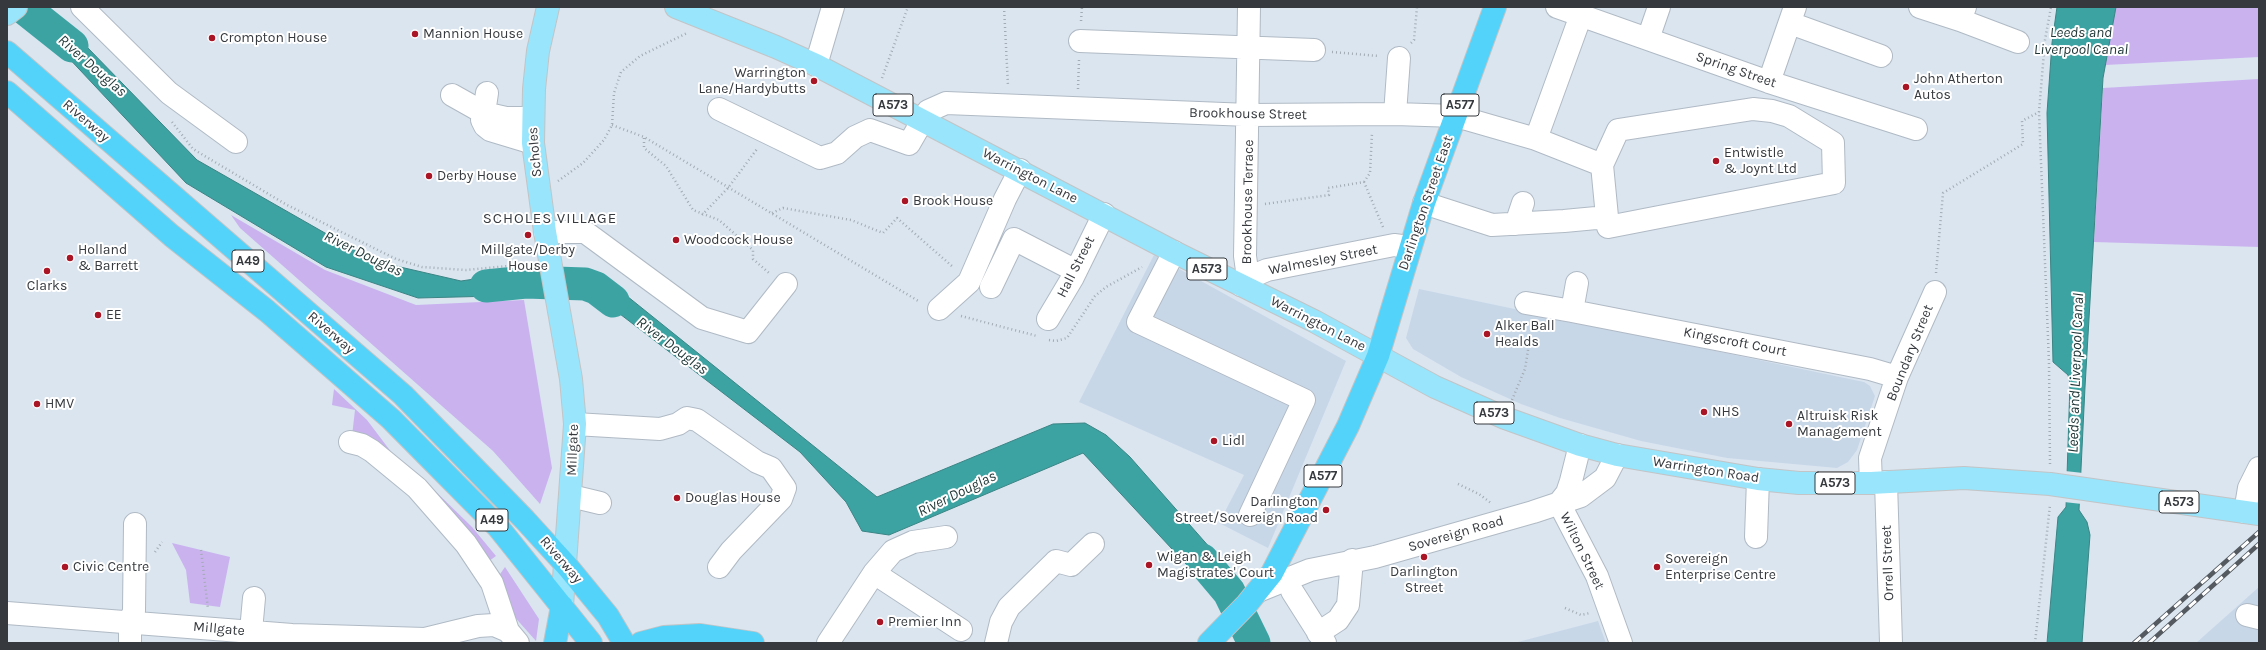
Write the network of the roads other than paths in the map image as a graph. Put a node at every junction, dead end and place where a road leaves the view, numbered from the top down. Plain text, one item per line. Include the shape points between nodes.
1 (82, 7) edge
2 (548, 7) edge
3 (676, 7) edge
4 (833, 7) edge
5 (1249, 7) edge
6 (1495, 7) edge
7 (1557, 7) edge
8 (1660, 7) edge
9 (1920, 7) edge
10 (1962, 14) edge
11 (1581, 15) junction
12 (1793, 15) edge
13 (1648, 38) junction
14 (1080, 41) dead end
15 (2018, 42) dead end
16 (1249, 47) junction
17 (1314, 50) road end
18 (7, 52) edge
19 (1881, 56) dead end
20 (1399, 58) road end
21 (816, 65) junction
22 (1769, 82) junction
23 (7, 92) edge
24 (452, 95) dead end
25 (486, 103) junction
26 (719, 110) dead end
27 (1395, 114) junction
28 (1249, 115) junction
29 (1456, 116) junction
30 (532, 118) junction
31 (922, 120) junction
32 (1916, 129) dead end
33 (1536, 139) junction
34 (236, 142) dead end
35 (533, 143) junction
36 (1602, 165) junction
37 (1020, 170) junction
38 (1424, 203) junction
39 (1523, 203) dead end
40 (1104, 214) junction
41 (1607, 217) junction
42 (1516, 224) junction
43 (545, 232) junction
44 (1409, 247) junction
45 (1174, 252) junction
46 (1076, 271) junction
47 (1244, 282) junction
48 (1577, 283) dead end
49 (784, 286) road end
50 (991, 287) dead end
51 (1935, 292) road end
52 (556, 296) joint
53 (1531, 304) road end
54 (939, 310) road end
55 (1572, 311) junction
56 (1048, 319) dead end
57 (1378, 356) junction
58 (1897, 377) junction
59 (575, 424) junction
60 (1580, 445) junction
61 (349, 447) dead end
62 (1617, 455) junction
63 (2259, 468) edge
64 (1758, 479) junction
65 (1878, 483) junction
66 (571, 496) junction
67 (600, 503) dead end
68 (1559, 503) junction
69 (2252, 513) edge
70 (1250, 515) dead end
71 (135, 524) dead end
72 (946, 537) dead end
73 (1756, 537) dead end
74 (1093, 544) dead end
75 (1352, 560) junction
76 (567, 566) junction
77 (719, 568) dead end
78 (874, 573) junction
79 (1292, 591) dead end
80 (1252, 597) junction
81 (254, 598) dead end
82 (562, 606) junction
83 (7, 613) edge
84 (961, 630) dead end
85 (250, 631) junction
86 (130, 632) edge
87 (513, 637) edge
88 (1321, 638) edge
89 (292, 639) edge
90 (555, 643) edge
91 (591, 643) edge
92 (624, 643) edge
93 (641, 643) edge
94 (753, 643) edge
95 (828, 643) edge
96 (996, 643) edge
97 (1209, 643) edge
98 (1621, 643) edge
99 (1891, 643) edge

1 - 34 street via 169,93
2 - 30 main road, Scholes via 538,51
3 - 21 main road, Warrington Lane / A573 via 776,46
4 - 21 street
5 - 16 street, Brookhouse Terrace
6 - 29 highway, Darlington Street East / A577
7 - 11 street, Spring Street
8 - 13 street
9 - 10 street
10 - 15 street
11 - 13 street, Spring Street
11 - 33 street
12 - 19 street
12 - 22 street
13 - 22 street, Spring Street
14 - 16 street
16 - 17 street
16 - 28 street, Brookhouse Terrace
18 - 76 highway, Riverway / A49 via 403,395 520,514
20 - 27 street
21 - 31 main road, Warrington Lane / A573
22 - 32 street, Spring Street
23 - 82 highway, Riverway / A49 via 166,231 267,311 391,419 498,527
24 - 25 street
25 - 30 street via 506,118
25 - 35 street via 482,120 485,126 490,130
26 - 31 street, Brookhouse Street via 820,158 837,153 855,137 870,130 909,144
27 - 28 street, Brookhouse Street
27 - 29 street, Brookhouse Street
28 - 31 street, Brookhouse Street via 946,103 930,109
28 - 47 street, Brookhouse Terrace
29 - 33 street, Brookhouse Street
29 - 38 highway, Darlington Street East / A577
30 - 35 main road, Scholes
31 - 37 main road, Warrington Lane / A573
33 - 36 street, Brookhouse Street
35 - 43 main road, Scholes
36 - 41 street
36 - 41 street via 1618,130 1753,109 1789,116 1832,143 1834,183 1608,227
37 - 40 main road, Warrington Lane / A573
37 - 54 street via 969,282
38 - 42 street via 1492,225
38 - 44 highway, Darlington Street East / A577
39 - 42 street
40 - 45 main road, Warrington Lane / A573
40 - 46 street, Hall Street
41 - 42 street
43 - 49 street via 585,232 702,318 748,332
43 - 52 main road, Scholes
44 - 47 street, Walmesley Street via 1394,245 1267,270
44 - 57 highway, Darlington Street East / A577
45 - 47 main road, Warrington Lane / A573
45 - 70 street via 1138,322 1304,400
46 - 50 street via 1014,239
46 - 56 street, Hall Street
47 - 57 main road, Warrington Lane / A573
48 - 55 street
51 - 58 street, Boundary Street
52 - 59 main road, Millgate via 571,379
53 - 55 street, Kingscroft Court
55 - 58 street, Kingscroft Court via 1855,366
57 - 60 main road, Warrington Road / A573 via 1434,386 1505,418
57 - 80 highway, A577 via 1345,433 1275,566
58 - 65 street, Boundary Street via 1870,458
59 - 66 main road, Millgate
59 - 77 street via 660,429 678,424 687,418 698,420 757,462 772,468 785,488 781,499
60 - 62 main road, Warrington Road / A573
60 - 68 street via 1567,493
61 - 87 street via 362,445 416,488 466,544 470,554 492,583
62 - 64 main road, Warrington Road / A573
62 - 68 street, Sovereign Road via 1605,478 1581,496
63 - 69 street via 2249,488
64 - 65 main road, Warrington Road / A573 via 1799,483
64 - 73 street
65 - 69 main road, Warrington Road / A573 via 1964,478 2052,485 2098,490 2149,505
65 - 99 street, Orrell Street
66 - 67 street
66 - 76 main road, Millgate
68 - 75 street, Sovereign Road via 1410,547
68 - 98 street, Wilton Street via 1597,576
71 - 86 street via 134,611
72 - 78 street via 902,546 893,551
74 - 96 street via 1071,565 1056,561 1009,607 1002,618
75 - 80 street, Sovereign Road via 1310,570
75 - 88 street via 1348,605
76 - 82 main road, Millgate
76 - 92 highway, Riverway / A49 via 608,616
78 - 84 street
78 - 95 street
79 - 88 street
80 - 97 highway, A577
81 - 85 street
82 - 90 highway
82 - 91 highway, Riverway / A49
83 - 86 street, Millgate
85 - 86 street, Millgate via 210,628
85 - 89 street, Millgate
87 - 89 street, Millgate via 501,627 488,625 425,639
93 - 94 highway via 664,637 700,635

